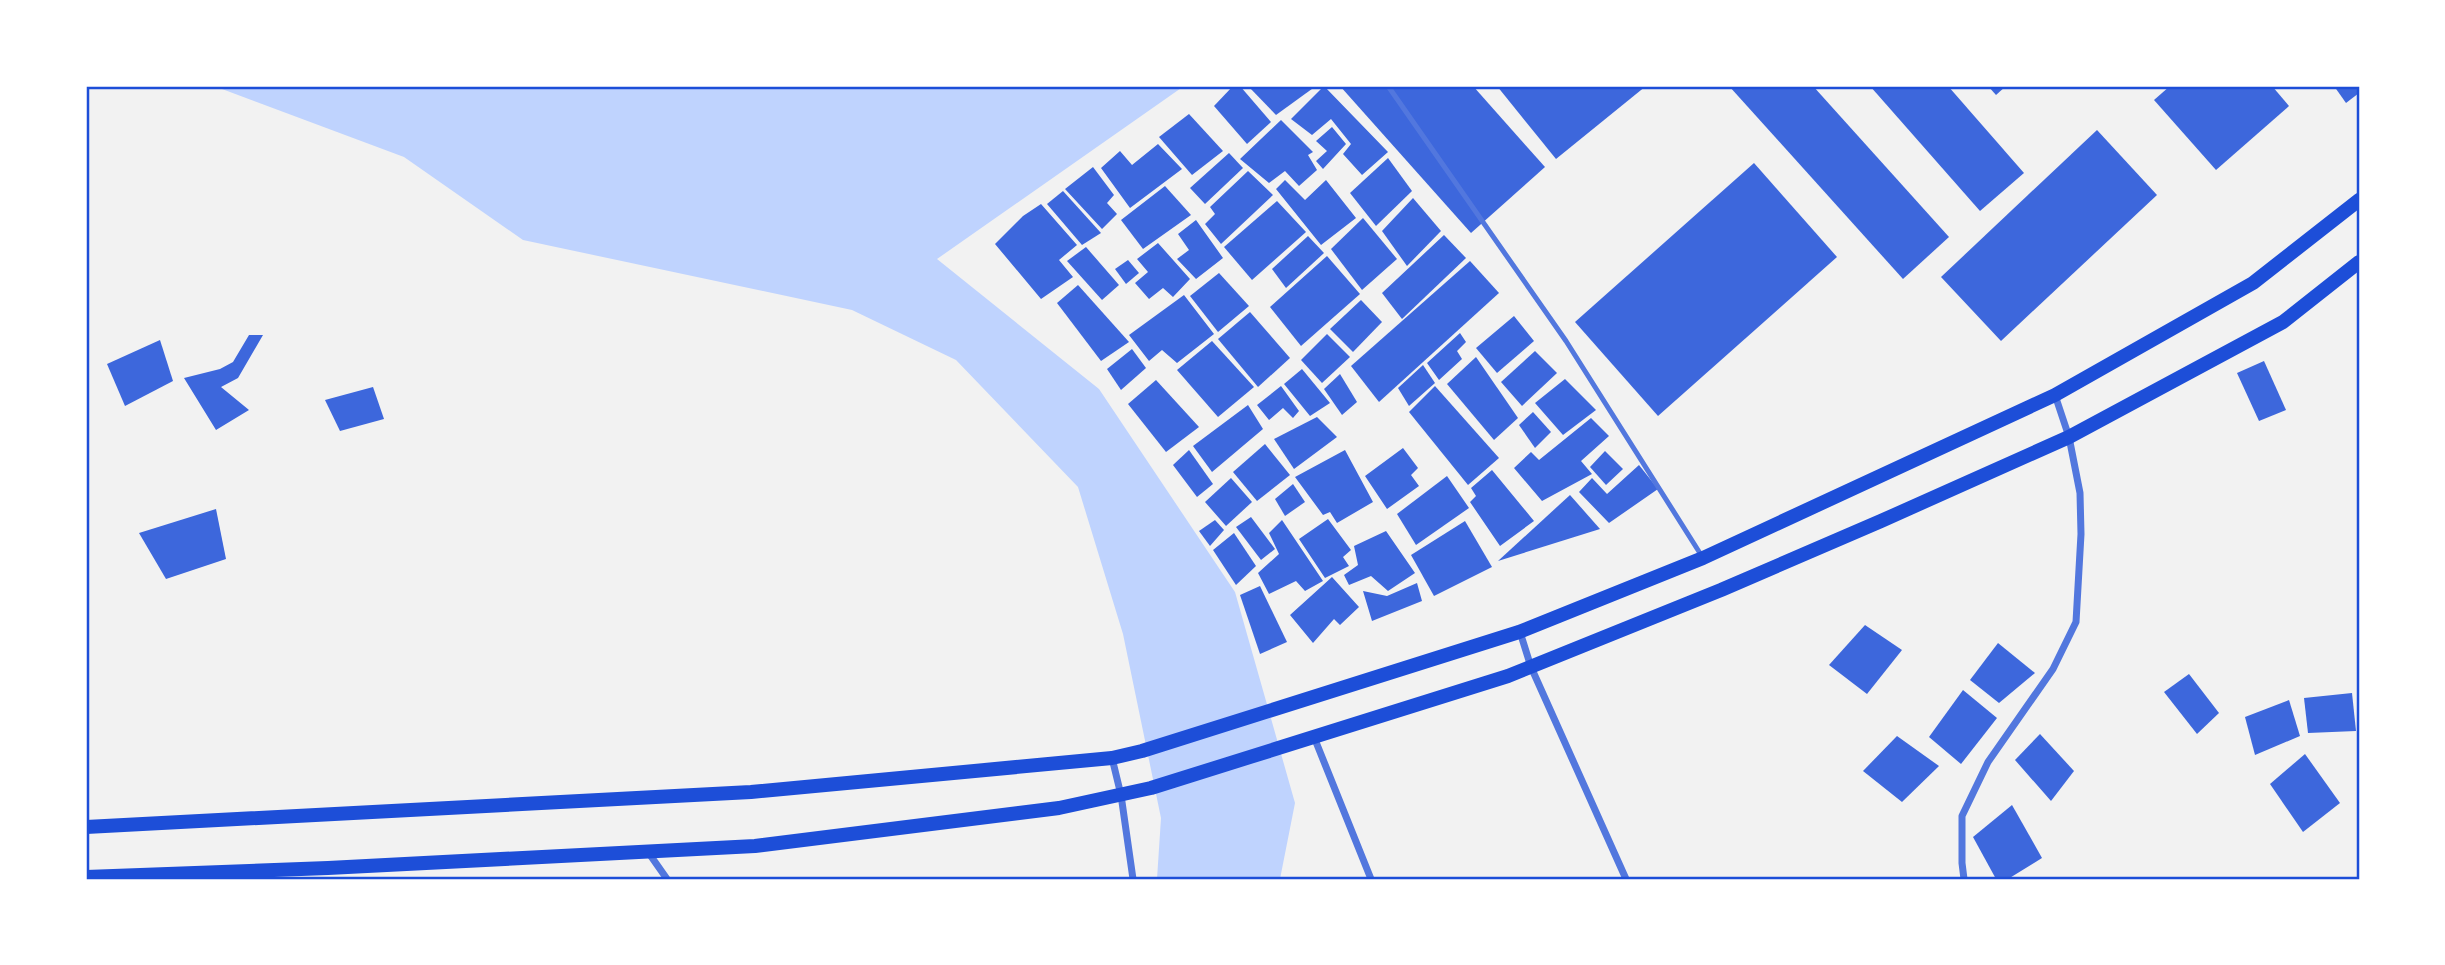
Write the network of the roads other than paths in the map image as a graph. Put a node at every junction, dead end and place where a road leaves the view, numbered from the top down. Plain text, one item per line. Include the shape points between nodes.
1 (1388, 86) edge
2 (2359, 200) edge
3 (2359, 262) edge
4 (2055, 395) junction
5 (2069, 437) junction
6 (1703, 558) junction
7 (1519, 632) junction
8 (1531, 667) junction
9 (1314, 737) junction
10 (1112, 758) junction
11 (1121, 795) junction
12 (86, 827) edge
13 (648, 852) junction
14 (330, 874) edge
15 (86, 877) edge
16 (667, 879) edge
17 (1133, 879) edge
18 (1371, 879) edge
19 (1626, 879) edge
20 (1964, 879) edge

1 - 6 lane via 1566,341
2 - 4 main road via 2253,283
3 - 5 main road via 2283,322
4 - 5 street
4 - 6 main road
5 - 8 main road via 1734,585
5 - 20 street via 2080,493 2076,622 2053,669 1988,762 1962,817
6 - 7 main road
7 - 8 street
7 - 10 main road
8 - 9 main road
8 - 19 street
9 - 11 main road
9 - 18 street
10 - 11 street
10 - 12 main road via 751,792
11 - 13 main road via 1059,808 755,846
11 - 17 street
13 - 14 main road
13 - 16 street
14 - 15 main road

